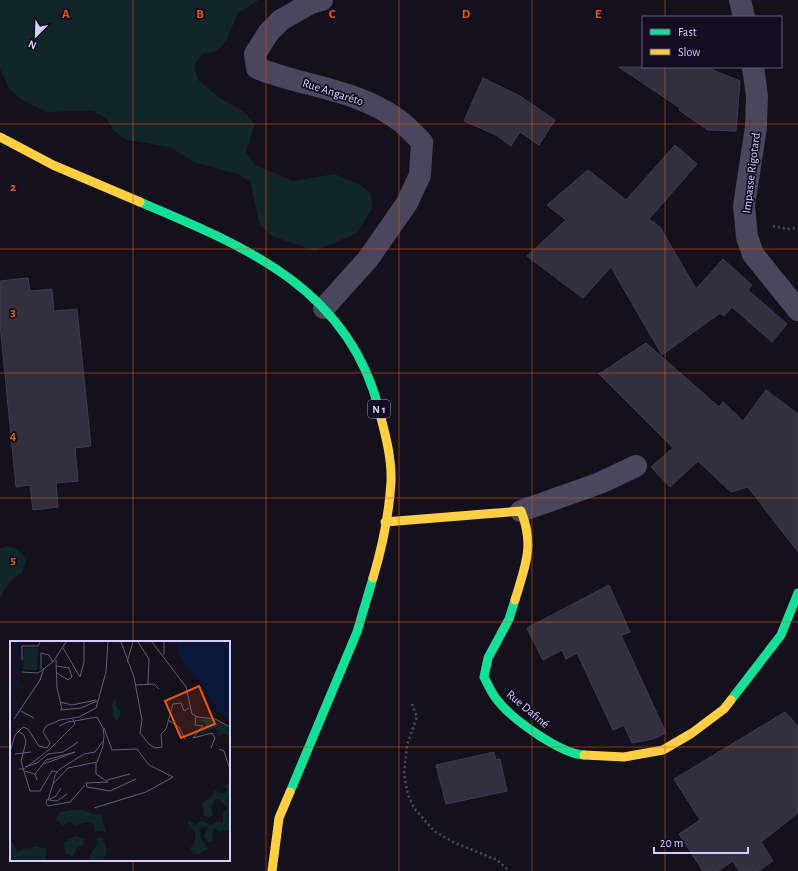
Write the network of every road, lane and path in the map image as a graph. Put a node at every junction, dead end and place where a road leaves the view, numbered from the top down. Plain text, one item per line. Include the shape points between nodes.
1 (322, 0) edge
2 (740, 0) edge
3 (744, 16) edge
4 (753, 68) edge
5 (0, 137) edge
6 (324, 308) junction
7 (798, 310) edge
8 (636, 466) dead end
9 (521, 511) junction
10 (385, 522) junction
11 (798, 593) edge
12 (412, 704) dead end
13 (272, 871) edge
14 (509, 871) edge

1 - 6 street, Rue Angaréto via 311,3 281,20 269,32 255,54 257,68 276,76 316,84 362,99 400,121 422,142 420,175 408,203 368,258
2 - 3 street
4 - 7 street, Impasse Rigotard via 757,96 756,127 744,206 747,237 753,254
5 - 6 main road, N 1 via 53,165 239,247 287,275
6 - 10 main road, N 1 via 343,330 360,358 376,397 387,441 391,481
8 - 9 street via 600,483
9 - 10 main road
9 - 11 main road, Rue Dafiné via 526,523 529,552 509,619 488,658 484,677 498,701 533,732 574,755 624,757 663,750 698,728 724,709 758,667 781,635
10 - 13 main road, N 1 via 380,555 357,632 279,818
12 - 14 path via 417,717 407,745 404,774 408,795 414,808 434,831 453,842 497,860

